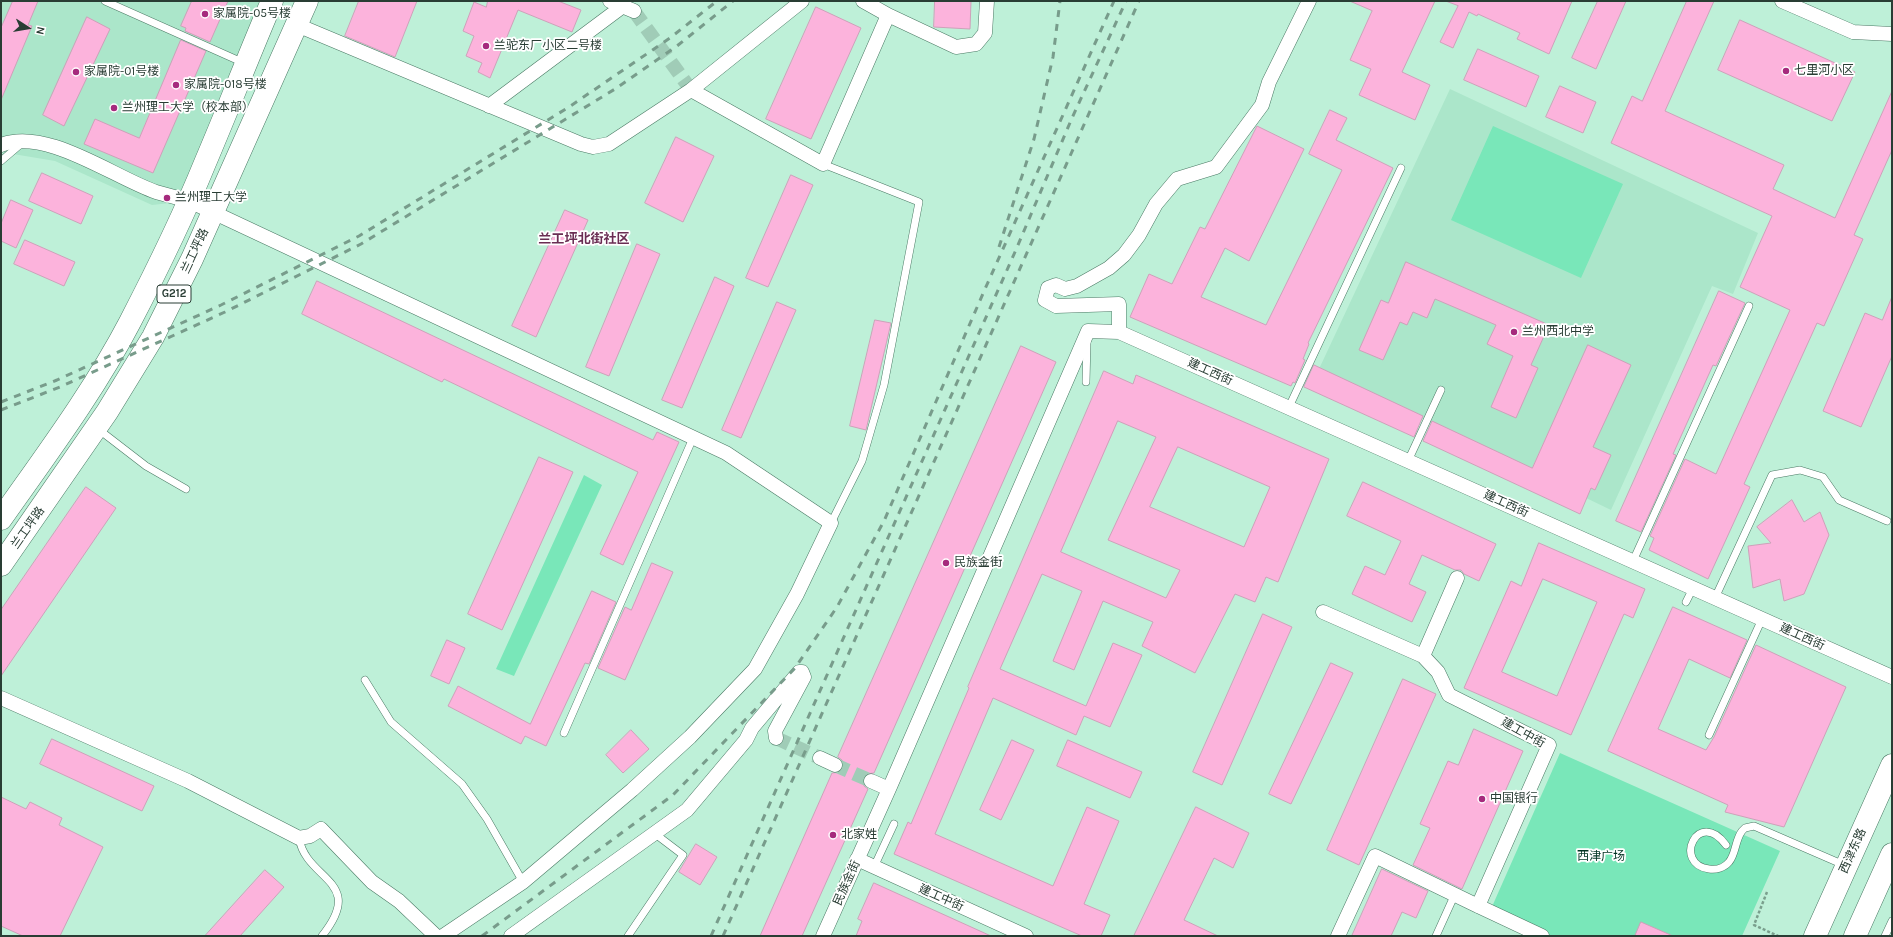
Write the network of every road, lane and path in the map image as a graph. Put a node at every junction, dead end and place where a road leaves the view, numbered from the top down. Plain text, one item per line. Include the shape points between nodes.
1 (105, 1) edge
2 (272, 1) edge
3 (307, 1) edge
4 (610, 1) edge
5 (802, 1) edge
6 (863, 1) edge
7 (987, 1) edge
8 (1309, 1) edge
9 (1782, 1) edge
10 (888, 15) junction
11 (297, 25) junction
12 (1892, 34) edge
13 (245, 63) junction
14 (691, 90) junction
15 (489, 106) junction
16 (25, 141) junction
17 (1, 145) edge
18 (1, 161) edge
19 (823, 164) junction
20 (1401, 168) dead end
21 (189, 200) junction
22 (213, 213) junction
23 (1749, 306) dead end
24 (1088, 331) junction
25 (1120, 332) junction
26 (1086, 382) dead end
27 (1440, 390) dead end
28 (1289, 407) junction
29 (96, 428) junction
30 (693, 438) junction
31 (1408, 461) junction
32 (186, 489) dead end
33 (1, 519) edge
34 (1887, 521) dead end
35 (831, 523) junction
36 (1633, 561) junction
37 (1, 565) edge
38 (1457, 578) dead end
39 (1693, 588) junction
40 (1715, 598) junction
41 (1686, 602) dead end
42 (1323, 612) dead end
43 (1762, 619) junction
44 (1423, 656) junction
45 (1892, 677) edge
46 (365, 680) dead end
47 (1, 698) edge
48 (564, 733) dead end
49 (1709, 735) dead end
50 (776, 738) dead end
51 (820, 758) tunnel mouth
52 (835, 765) tunnel mouth
53 (1892, 765) edge
54 (871, 781) tunnel mouth
55 (889, 789) junction
56 (894, 824) dead end
57 (654, 833) junction
58 (298, 838) junction
59 (1726, 845) dead end
60 (1892, 854) edge
61 (857, 859) junction
62 (1846, 866) junction
63 (874, 867) junction
64 (523, 882) junction
65 (1767, 892) dead end
66 (1455, 894) junction
67 (1478, 906) junction
68 (1892, 921) edge
69 (322, 936) edge
70 (436, 936) edge
71 (444, 936) edge
72 (511, 936) edge
73 (628, 936) edge
74 (823, 936) edge
75 (1026, 936) edge
76 (1338, 936) edge
77 (1436, 936) edge
78 (1542, 936) edge
79 (1778, 936) edge
80 (1814, 936) edge
81 (1855, 936) edge
82 (1885, 936) edge

1 - 13 lane
2 - 13 main road, G212
3 - 11 main road, 兰工坪路 / G212
4 - 15 street via 629,9
5 - 14 street
6 - 10 street
7 - 10 street via 985,33 976,44 956,47
8 - 25 street via 1269,82 1262,105 1216,167 1177,179 1156,204 1128,250 1109,268 1077,286 1065,289 1056,285 1048,288 1045,300 1056,306 1119,304
9 - 12 street via 1853,32
10 - 19 street
11 - 15 street
11 - 22 main road, 兰工坪路 / G212
13 - 21 main road, G212
14 - 15 street via 609,144 593,147
14 - 19 street
16 - 17 street
16 - 18 lane
16 - 21 street via 47,143 155,192
19 - 35 lane via 918,202 884,385 862,461
20 - 28 lane
21 - 22 street
21 - 33 main road, G212 via 168,248 125,330 85,398
22 - 29 main road, 兰工坪路 / G212 via 152,337
22 - 30 street
23 - 36 lane
24 - 25 street
24 - 26 lane
24 - 55 street, 民族金街
25 - 28 street, 建工西街
27 - 31 lane
28 - 31 street, 建工西街
29 - 32 lane via 146,466
29 - 37 main road, 兰工坪路 / G212
30 - 35 street via 726,453
30 - 48 lane
31 - 36 street, 建工西街
34 - 40 lane via 1839,500 1823,477 1800,470 1772,475
35 - 64 street via 797,594 755,669 690,738
36 - 39 street, 建工西街
38 - 44 street
39 - 40 street, 建工西街
39 - 41 lane
40 - 43 street, 建工西街
42 - 44 street, 建工中街
43 - 45 street, 建工西街
43 - 49 lane
44 - 67 street, 建工中街 via 1438,672 1449,695 1549,745
46 - 64 lane via 391,722 462,784 487,819
47 - 58 street via 188,780
50 - 57 street via 775,732 804,677 802,672 799,672 752,728 746,740 687,810
51 - 52 street
53 - 62 main road, 西津东路
54 - 55 street
55 - 61 street, 民族金街
56 - 63 lane
57 - 72 street
57 - 73 lane via 683,854
58 - 69 lane via 301,850 337,890 338,906 331,925
58 - 70 street via 310,836 321,829 372,882 399,901
59 - 62 lane via 1717,835 1705,832 1692,840 1690,850 1696,862 1702,867 1724,867 1730,862 1742,831 1754,826
60 - 81 main road
61 - 63 street, 建工中街
61 - 74 street, 民族金街
62 - 80 main road, 西津东路
63 - 75 street, 建工中街
64 - 71 street
65 - 79 path via 1754,925
66 - 67 street
66 - 76 street via 1375,856
66 - 77 lane
67 - 78 street
68 - 82 lane

